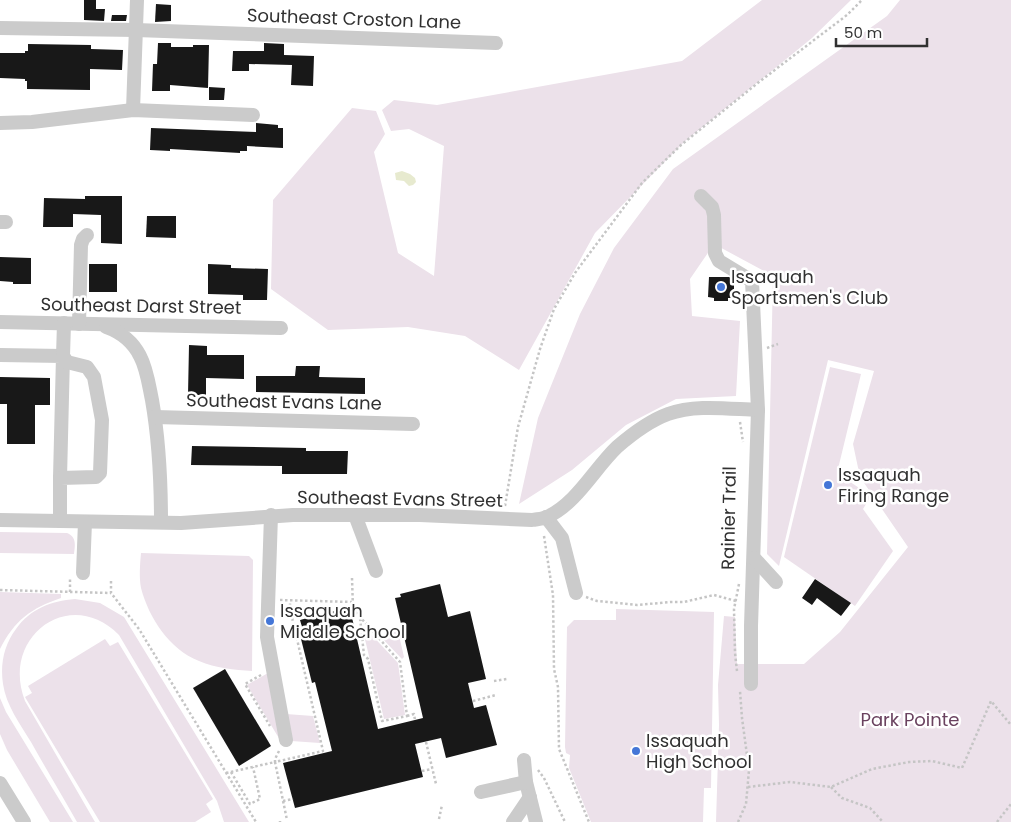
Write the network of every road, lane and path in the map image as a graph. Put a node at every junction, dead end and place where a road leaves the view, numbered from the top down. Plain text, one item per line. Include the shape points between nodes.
1 (137, 0) edge
2 (862, 0) edge
3 (0, 28) edge
4 (136, 30) junction
5 (496, 43) dead end
6 (133, 110) junction
7 (253, 115) dead end
8 (0, 123) edge
9 (701, 196) dead end
10 (87, 235) dead end
11 (0, 322) edge
12 (64, 323) junction
13 (85, 324) junction
14 (281, 328) dead end
15 (0, 354) edge
16 (63, 356) junction
17 (758, 410) junction
18 (155, 417) junction
19 (736, 419) dead end
20 (413, 424) dead end
21 (743, 450) dead end
22 (60, 478) junction
23 (506, 502) dead end
24 (271, 515) junction
25 (355, 515) junction
26 (546, 517) junction
27 (0, 520) edge
28 (60, 521) junction
29 (85, 522) junction
30 (161, 522) junction
31 (543, 534) dead end
32 (754, 558) junction
33 (376, 571) dead end
34 (83, 573) dead end
35 (352, 578) dead end
36 (70, 579) dead end
37 (111, 581) dead end
38 (739, 582) dead end
39 (776, 582) dead end
40 (0, 590) edge
41 (70, 592) junction
42 (111, 593) junction
43 (576, 593) joint
44 (268, 600) junction
45 (290, 600) junction
46 (736, 600) junction
47 (352, 602) junction
48 (752, 602) junction
49 (360, 618) junction
50 (273, 668) junction
51 (507, 679) dead end
52 (494, 681) dead end
53 (743, 682) junction
54 (496, 695) dead end
55 (473, 701) dead end
56 (407, 716) junction
57 (415, 720) dead end
58 (1011, 725) edge
59 (273, 731) dead end
60 (286, 740) dead end
61 (426, 742) dead end
62 (275, 762) junction
63 (529, 764) joint
64 (253, 767) junction
65 (432, 769) junction
66 (422, 771) dead end
67 (231, 772) junction
68 (226, 773) junction
69 (526, 782) junction
70 (0, 783) edge
71 (436, 784) dead end
72 (748, 787) junction
73 (831, 788) junction
74 (481, 792) dead end
75 (530, 798) junction
76 (292, 800) dead end
77 (283, 801) junction
78 (1011, 804) edge
79 (442, 805) dead end
80 (439, 819) dead end
81 (287, 820) dead end
82 (24, 822) edge
83 (256, 822) edge
84 (513, 822) edge
85 (536, 822) edge
86 (565, 822) edge
87 (589, 822) edge
88 (738, 822) edge
89 (883, 822) edge
90 (998, 822) edge

1 - 4 street
2 - 23 path via 681,145 642,183 575,273 554,309 540,349 518,427
3 - 4 street, Southeast Croston Lane
4 - 5 street, Southeast Croston Lane
4 - 6 street
6 - 7 street
6 - 8 street
9 - 17 street via 712,207 714,215 714,253 719,261 752,281
10 - 13 street via 81,245
11 - 12 street, Southeast Darst Street
12 - 13 street, Southeast Darst Street
12 - 16 street
13 - 14 street, Southeast Darst Street
13 - 18 street via 116,331 138,352 144,364
15 - 16 street
16 - 22 street
16 - 22 street via 67,362 88,367 94,377 102,420 100,473 96,477
17 - 26 street, Southeast Evans Street via 680,410 652,420 617,448 560,509
17 - 32 street
18 - 20 street, Southeast Evans Lane
18 - 30 street
19 - 21 path, Rainier Trail via 740,420
22 - 28 street
24 - 25 street, Southeast Evans Street
24 - 30 street, Southeast Evans Street
24 - 44 street
25 - 26 street, Southeast Evans Street via 532,520
25 - 33 street
26 - 43 street via 562,538
27 - 28 street, Southeast Evans Street
28 - 29 street, Southeast Evans Street
29 - 30 street, Southeast Evans Street
29 - 34 street
31 - 87 path via 553,595 559,749
32 - 39 street
32 - 48 street
35 - 47 path
36 - 41 path
37 - 42 path
38 - 46 path, Rainier Trail
40 - 41 path
41 - 42 path
42 - 68 path via 140,629
43 - 46 path via 597,601 637,605 714,596
44 - 45 path
44 - 50 street via 268,637
45 - 47 path
45 - 62 path via 323,751
46 - 48 path
46 - 53 path, Rainier Trail via 735,653
47 - 49 path via 352,609
48 - 53 street
49 - 56 path via 400,662
49 - 56 path via 364,655 368,660 382,721
50 - 59 path via 245,684
50 - 60 street
51 - 52 path
53 - 72 path, Rainier Trail via 742,718
54 - 55 path
56 - 57 path via 414,714
58 - 73 path via 991,700 962,768 932,762 910,762 872,769
61 - 65 path
62 - 64 path
62 - 77 path
63 - 69 street
63 - 86 path via 544,778
64 - 67 path
64 - 67 path via 260,799 250,804
65 - 66 path
65 - 71 path
67 - 68 path
68 - 83 path
69 - 74 street
69 - 75 street
70 - 82 street
72 - 73 path via 790,782
72 - 88 path, Rainier Trail via 746,804
73 - 89 path via 842,798 870,808
75 - 84 street
75 - 85 street
76 - 77 path
77 - 81 path
78 - 90 path
79 - 80 path

